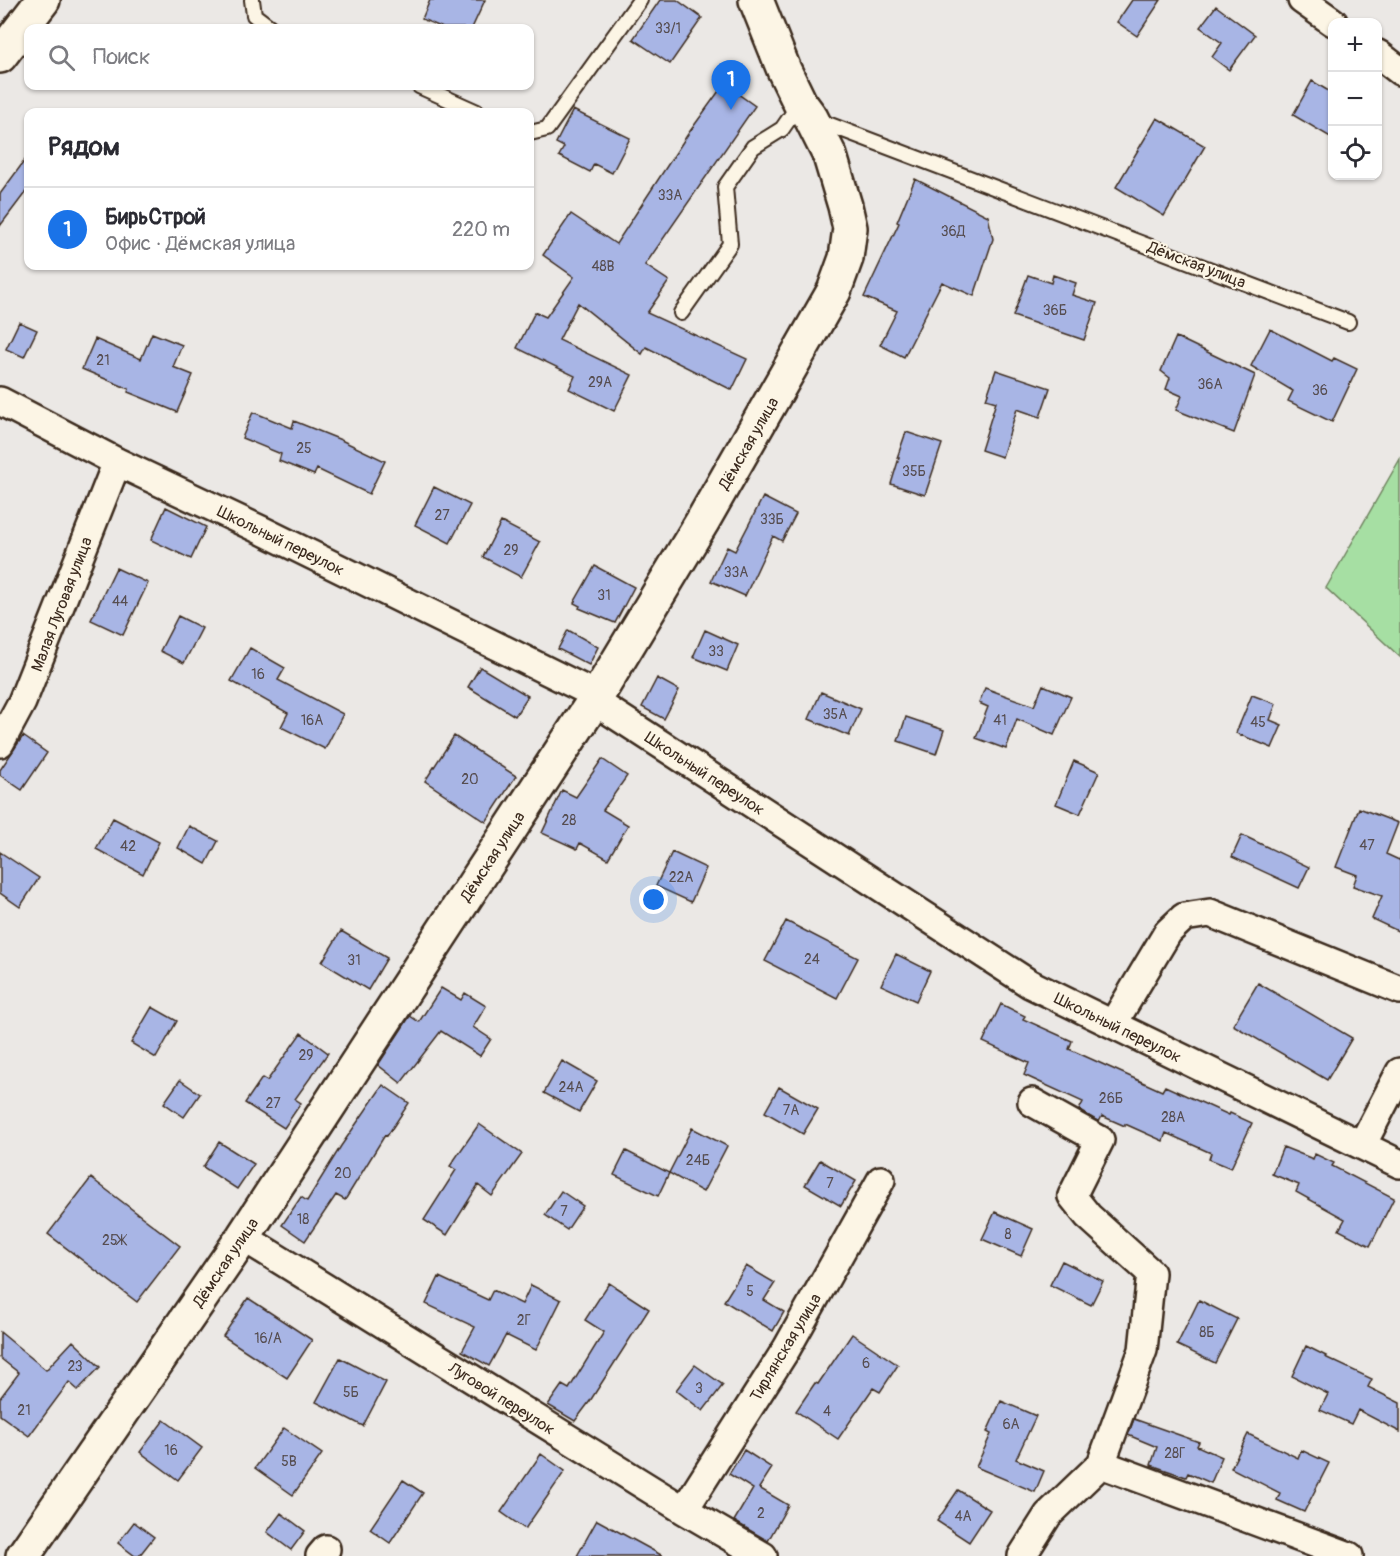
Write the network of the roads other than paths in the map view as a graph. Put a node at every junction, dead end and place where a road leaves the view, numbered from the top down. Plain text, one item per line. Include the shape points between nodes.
1 (252, 0) edge
2 (640, 0) edge
3 (756, 0) edge
4 (1302, 0) edge
5 (39, 6) edge
6 (1328, 18) edge
7 (25, 24) edge
8 (266, 24) edge
9 (24, 25) edge
10 (0, 56) edge
11 (1382, 57) edge
12 (1400, 70) edge
13 (428, 90) edge
14 (468, 108) edge
15 (806, 111) junction
16 (534, 132) edge
17 (681, 313) dead end
18 (1348, 322) dead end
19 (0, 401) edge
20 (117, 462) junction
21 (594, 701) junction
22 (0, 743) edge
23 (1400, 990) edge
24 (1113, 1024) junction
25 (1400, 1072) edge
26 (1032, 1102) dead end
27 (1362, 1145) junction
28 (1400, 1164) edge
29 (881, 1180) dead end
30 (243, 1237) junction
31 (1101, 1464) junction
32 (684, 1510) junction
33 (23, 1556) edge
34 (763, 1556) edge
35 (1022, 1556) edge
36 (1349, 1556) edge

1 - 8 lane via 254,15
2 - 16 lane via 547,129
3 - 15 street, Дёмская улица via 784,70
4 - 6 street
5 - 7 street
9 - 10 street
11 - 12 street
13 - 14 lane
15 - 17 lane via 753,147 725,187 730,244
15 - 18 lane, Дёмская улица
15 - 21 street, Дёмская улица via 830,156 845,206 850,228 846,258 834,291 813,329
19 - 20 street, Школьный переулок
20 - 21 street, Школьный переулок via 586,690
20 - 22 street, Малая Луговая улица via 22,702
21 - 24 street, Школьный переулок via 1030,984
21 - 30 street, Дёмская улица
23 - 24 street via 1210,914 1184,916 1168,932
24 - 27 street, Школьный переулок
25 - 27 street
26 - 31 street via 1100,1140 1072,1196 1088,1216 1152,1273 1143,1350
27 - 28 street, Школьный переулок
29 - 32 street, Тирлянская улица via 787,1348
30 - 32 street, Луговой переулок
30 - 33 street, Дёмская улица
31 - 35 street via 1048,1515
31 - 36 street
32 - 34 street, Луговой переулок

